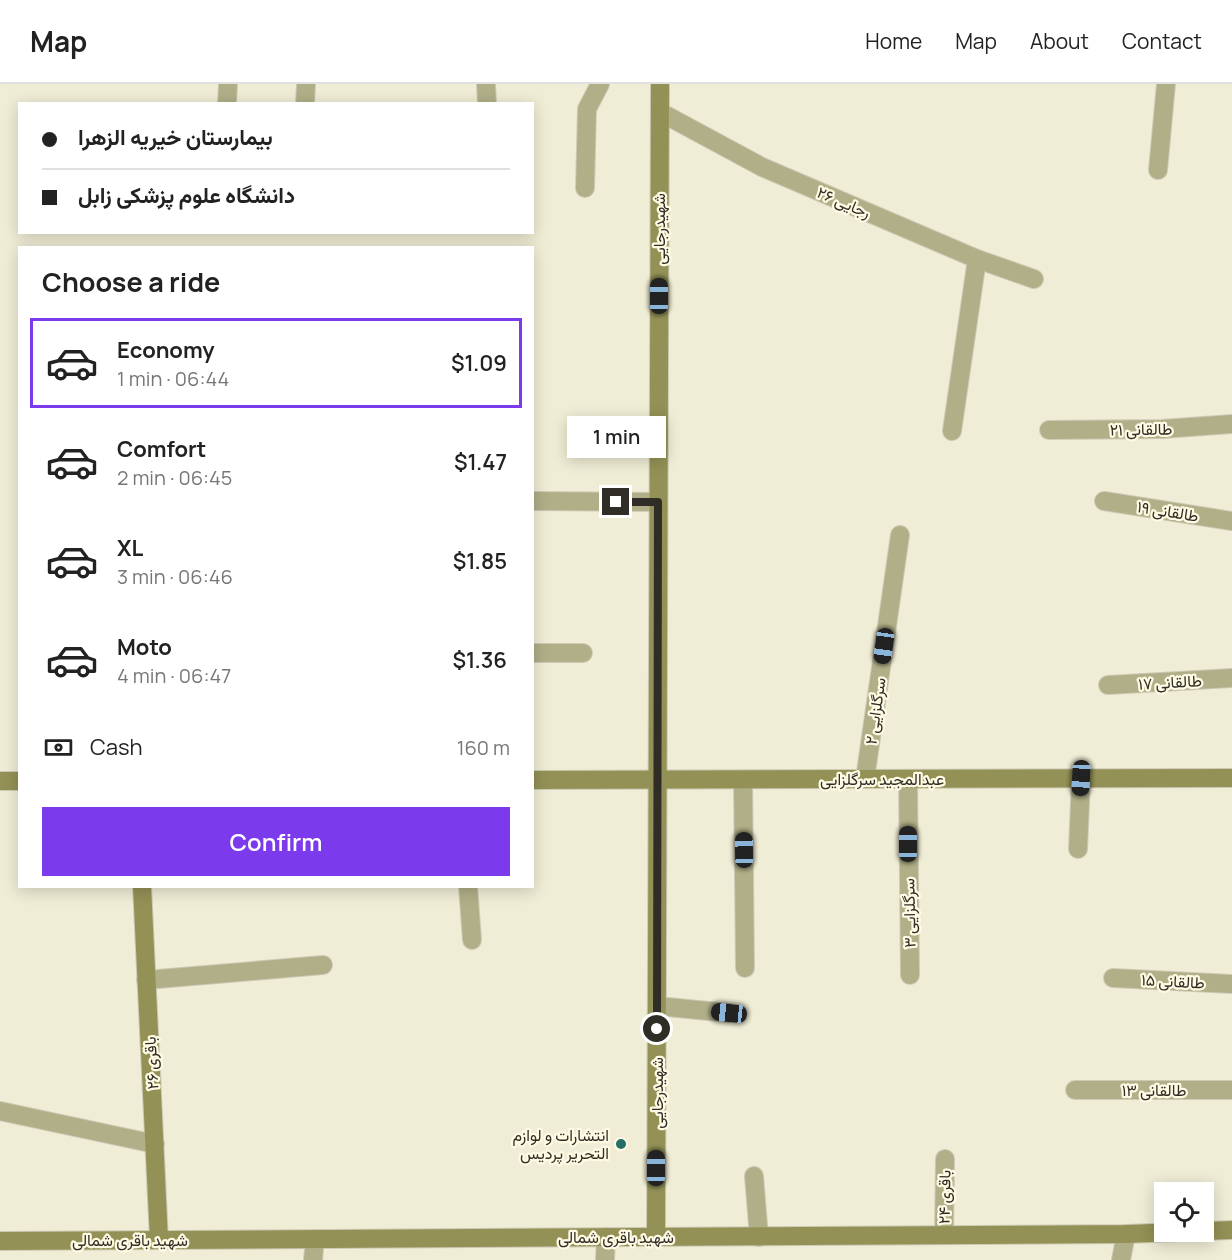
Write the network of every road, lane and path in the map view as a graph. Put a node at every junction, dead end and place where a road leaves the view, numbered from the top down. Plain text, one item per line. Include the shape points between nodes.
1 (228, 84) edge
2 (306, 84) edge
3 (486, 84) edge
4 (600, 84) edge
5 (660, 84) edge
6 (1166, 84) edge
7 (227, 102) edge
8 (305, 102) edge
9 (487, 102) edge
10 (660, 112) junction
11 (1158, 170) dead end
12 (585, 188) dead end
13 (977, 259) junction
14 (1034, 279) dead end
15 (1232, 424) edge
16 (1049, 430) dead end
17 (952, 431) dead end
18 (534, 501) edge
19 (1104, 501) dead end
20 (658, 502) junction
21 (1232, 521) edge
22 (900, 535) dead end
23 (534, 653) edge
24 (583, 653) dead end
25 (1232, 678) edge
26 (1108, 685) dead end
27 (1081, 778) junction
28 (1232, 778) edge
29 (865, 779) junction
30 (908, 779) junction
31 (534, 780) edge
32 (658, 780) junction
33 (743, 780) junction
34 (0, 781) edge
35 (18, 781) edge
36 (1078, 849) dead end
37 (142, 888) edge
38 (468, 888) edge
39 (472, 940) dead end
40 (322, 965) dead end
41 (745, 968) dead end
42 (910, 975) dead end
43 (1113, 978) dead end
44 (146, 980) junction
45 (1232, 984) edge
46 (657, 1006) junction
47 (729, 1013) dead end
48 (1075, 1090) dead end
49 (1232, 1090) edge
50 (0, 1111) edge
51 (155, 1144) junction
52 (945, 1159) dead end
53 (754, 1176) dead end
54 (1232, 1230) edge
55 (1126, 1234) junction
56 (944, 1235) junction
57 (606, 1237) junction
58 (656, 1237) junction
59 (759, 1237) junction
60 (315, 1239) junction
61 (0, 1240) edge
62 (159, 1240) junction
63 (313, 1260) edge
64 (605, 1260) edge
65 (1121, 1260) edge

1 - 7 street
2 - 8 street
3 - 9 street
4 - 12 street via 587,109
5 - 10 street, شهیدرجایی
6 - 11 street
10 - 13 street, رجایی ۲۶ via 762,167
10 - 20 street, شهیدرجایی
13 - 14 street, رجایی ۲۶
13 - 17 street
15 - 16 street, طالقانی ۲۱
18 - 20 street
19 - 21 street, طالقانی ۱۹
20 - 32 street, شهیدرجایی
22 - 29 street, سرگلزایی ۲
23 - 24 street
25 - 26 street, طالقانی ۱۷
27 - 28 street, عبدالمجید سرگلزایی
27 - 30 street, عبدالمجید سرگلزایی
27 - 36 street
29 - 30 street, عبدالمجید سرگلزایی
29 - 33 street, عبدالمجید سرگلزایی
30 - 42 street, سرگلزایی ۳
31 - 32 street, عبدالمجید سرگلزایی
32 - 33 street, عبدالمجید سرگلزایی
32 - 46 street, شهیدرجایی
33 - 41 street
34 - 35 street
37 - 44 street, باقری ۲۶
38 - 39 street
40 - 44 street
43 - 45 street, طالقانی ۱۵
44 - 51 street, باقری ۲۶
46 - 47 street
46 - 58 street, شهیدرجایی
48 - 49 street, طالقانی ۱۳
50 - 51 street
51 - 62 street, باقری ۲۶
52 - 56 street, باقری ۲۴
53 - 59 street
54 - 55 street, شهید باقری شمالی
55 - 56 street, شهید باقری شمالی
55 - 65 street
56 - 59 street, شهید باقری شمالی
57 - 58 street, شهید باقری شمالی
57 - 60 street, شهید باقری شمالی
57 - 64 street
58 - 59 street, شهید باقری شمالی
60 - 62 street, شهید باقری شمالی
60 - 63 street
61 - 62 street, شهید باقری شمالی

